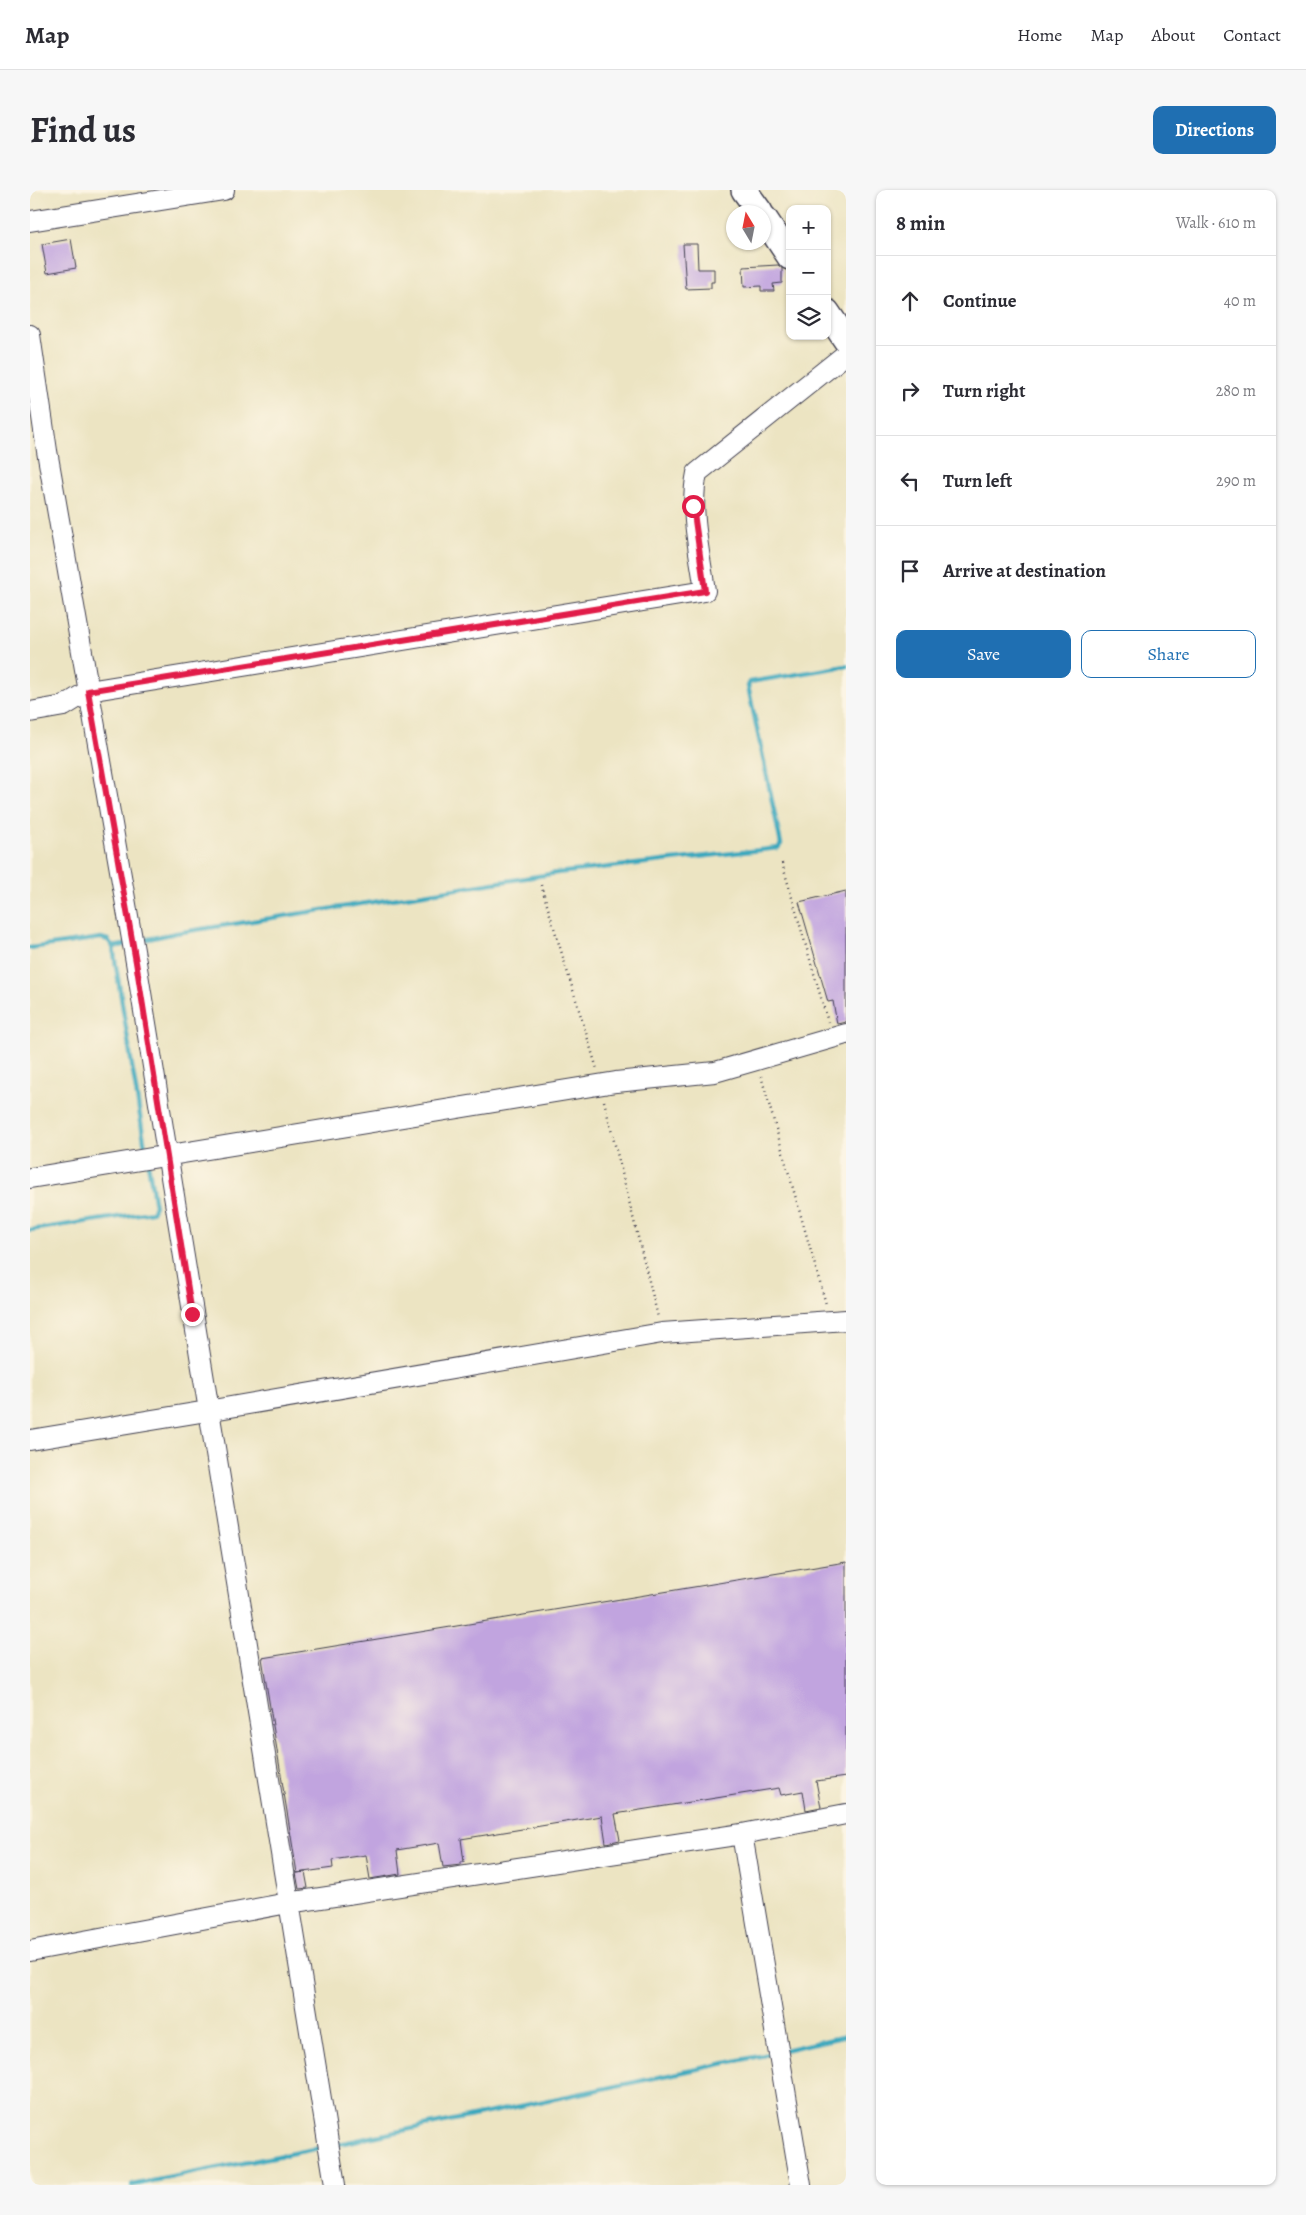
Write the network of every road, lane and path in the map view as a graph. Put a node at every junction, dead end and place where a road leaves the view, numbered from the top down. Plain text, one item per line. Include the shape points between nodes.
1 (224, 190) edge
2 (744, 190) edge
3 (755, 205) edge
4 (30, 220) edge
5 (771, 228) edge
6 (786, 251) edge
7 (831, 318) edge
8 (30, 334) edge
9 (846, 340) edge
10 (846, 354) edge
11 (88, 691) junction
12 (30, 712) edge
13 (782, 863) dead end
14 (541, 885) dead end
15 (839, 1036) edge
16 (756, 1060) junction
17 (600, 1085) junction
18 (166, 1156) junction
19 (30, 1178) edge
20 (839, 1321) edge
21 (662, 1333) junction
22 (207, 1411) junction
23 (30, 1440) edge
24 (846, 1814) edge
25 (742, 1834) junction
26 (288, 1903) junction
27 (30, 1950) edge
28 (335, 2185) edge
29 (801, 2185) edge

1 - 4 street
2 - 3 main road
5 - 6 main road
7 - 9 main road
8 - 11 street
10 - 11 street via 696,473 693,506 705,591
11 - 12 street via 64,706
11 - 18 street via 136,962
13 - 15 path
14 - 17 path via 587,1031
15 - 16 street
16 - 17 street via 715,1072
16 - 20 path
17 - 18 street
17 - 21 path
18 - 19 street
18 - 22 street
20 - 21 street
21 - 22 street
22 - 23 street
22 - 26 street
24 - 25 street
25 - 26 street
25 - 29 street
26 - 27 street
26 - 28 street

